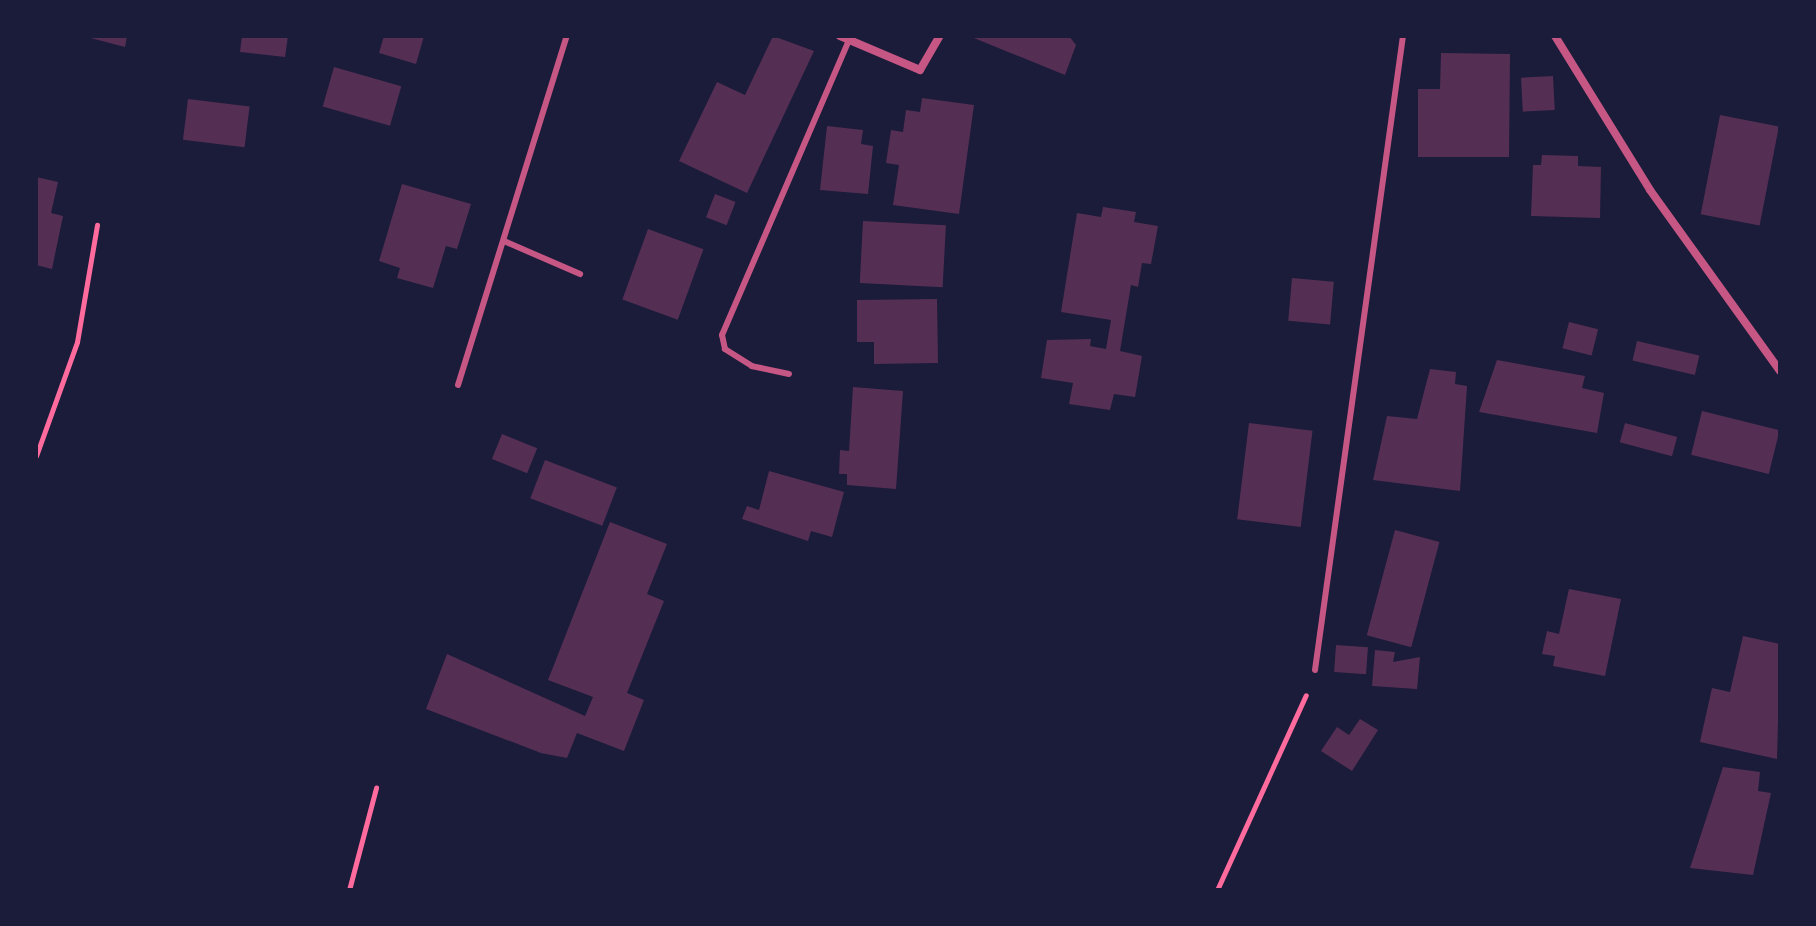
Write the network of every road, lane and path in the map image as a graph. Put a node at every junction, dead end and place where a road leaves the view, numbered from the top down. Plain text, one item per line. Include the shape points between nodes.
1 (567, 36) edge
2 (940, 36) edge
3 (1403, 36) edge
4 (1555, 36) edge
5 (845, 38) edge
6 (97, 225) dead end
7 (504, 241) junction
8 (580, 274) dead end
9 (1780, 371) edge
10 (789, 374) dead end
11 (458, 385) dead end
12 (36, 456) edge
13 (1315, 670) joint
14 (376, 788) dead end
15 (349, 890) edge
16 (1217, 890) edge

1 - 7 lane
2 - 5 street via 920,70
3 - 13 lane
4 - 9 street via 1659,203
5 - 10 lane via 722,335 725,349 752,366
6 - 12 path via 77,342
7 - 8 lane
7 - 11 lane
13 - 16 path
14 - 15 path

